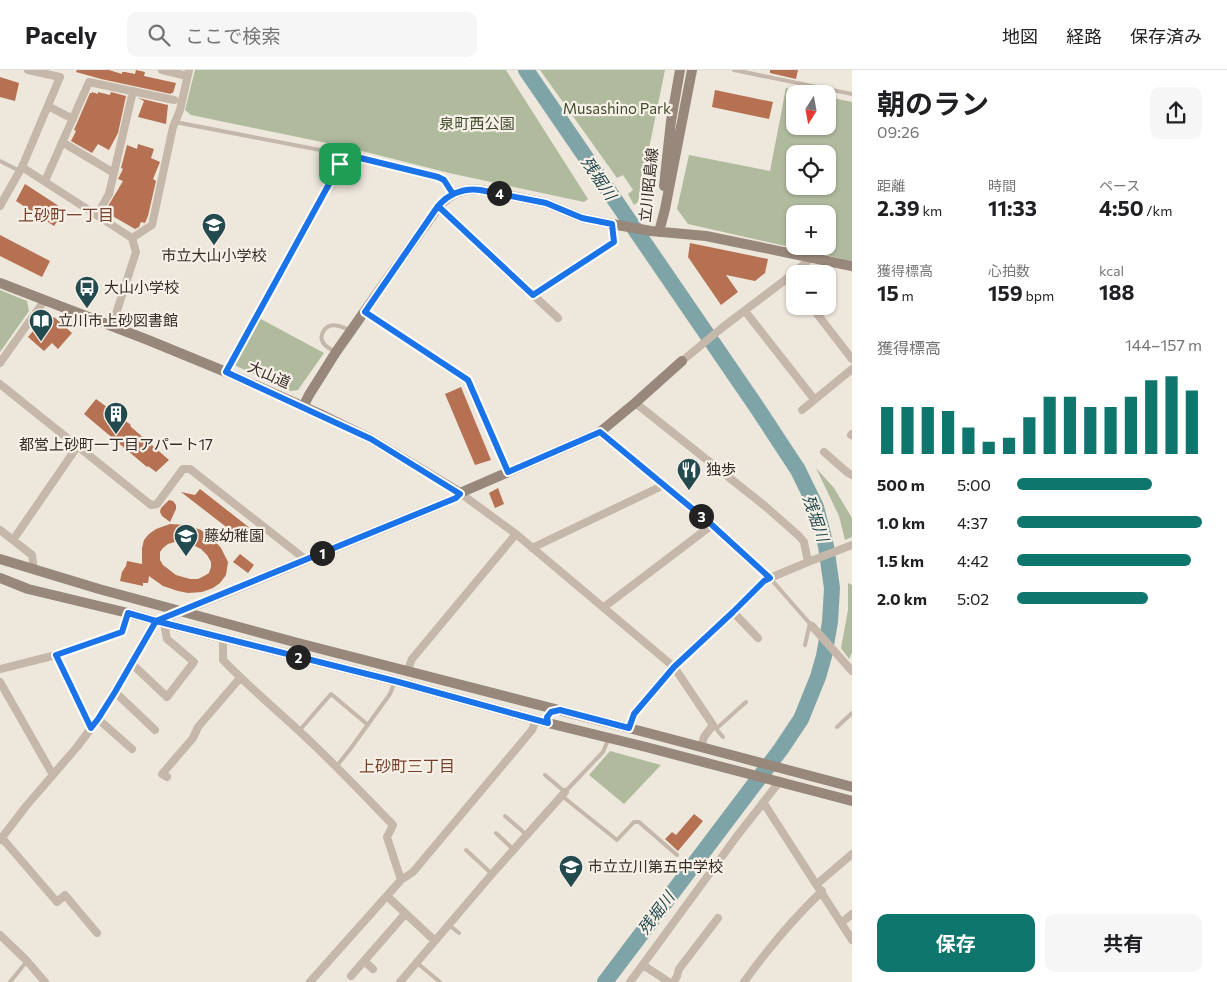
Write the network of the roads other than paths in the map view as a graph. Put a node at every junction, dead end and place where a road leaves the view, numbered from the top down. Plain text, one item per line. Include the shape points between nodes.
1 (28, 70) edge
2 (162, 70) edge
3 (680, 70) edge
4 (692, 70) edge
5 (734, 70) edge
6 (188, 73) edge
7 (132, 91) junction
8 (852, 94) edge
9 (174, 100) dead end
10 (48, 106) junction
11 (73, 118) junction
12 (175, 122) junction
13 (62, 142) junction
14 (348, 155) junction
15 (0, 161) edge
16 (21, 169) junction
17 (114, 173) junction
18 (44, 181) junction
19 (453, 194) junction
20 (0, 206) edge
21 (438, 206) junction
22 (97, 215) junction
23 (614, 224) junction
24 (655, 231) junction
25 (132, 238) junction
26 (811, 258) junction
27 (803, 265) edge
28 (851, 267) edge
29 (786, 279) edge
30 (0, 283) edge
31 (533, 295) junction
32 (44, 301) junction
33 (745, 311) junction
34 (365, 312) junction
35 (819, 315) edge
36 (558, 318) dead end
37 (112, 326) junction
38 (351, 332) junction
39 (336, 352) junction
40 (852, 359) edge
41 (682, 361) joint
42 (0, 363) edge
43 (852, 369) edge
44 (226, 372) junction
45 (0, 384) edge
46 (814, 400) junction
47 (635, 404) junction
48 (303, 407) junction
49 (802, 410) dead end
50 (600, 432) junction
51 (77, 447) junction
52 (824, 452) dead end
53 (508, 472) junction
54 (852, 475) edge
55 (664, 485) junction
56 (460, 494) junction
57 (712, 525) junction
58 (0, 530) edge
59 (516, 534) junction
60 (13, 540) junction
61 (852, 545) edge
62 (532, 548) junction
63 (0, 559) edge
64 (306, 560) junction
65 (810, 562) junction
66 (34, 570) junction
67 (0, 578) edge
68 (770, 578) junction
69 (604, 607) junction
70 (182, 611) junction
71 (733, 612) junction
72 (128, 613) junction
73 (160, 622) junction
74 (811, 625) junction
75 (223, 638) junction
76 (758, 638) dead end
77 (806, 645) dead end
78 (56, 655) junction
79 (131, 663) junction
80 (674, 667) junction
81 (0, 668) edge
82 (852, 671) edge
83 (407, 672) junction
84 (240, 678) junction
85 (395, 681) junction
86 (0, 682) edge
87 (115, 692) junction
88 (746, 702) dead end
89 (560, 710) junction
90 (852, 713) edge
91 (98, 719) junction
92 (536, 720) junction
93 (548, 723) junction
94 (368, 725) junction
95 (715, 727) junction
96 (837, 727) dead end
97 (91, 728) junction
98 (629, 728) junction
99 (156, 730) dead end
100 (299, 731) junction
101 (648, 733) junction
102 (609, 737) junction
103 (723, 737) dead end
104 (646, 746) junction
105 (701, 747) junction
106 (132, 749) dead end
107 (336, 766) junction
108 (54, 775) junction
109 (545, 775) dead end
110 (167, 777) dead end
111 (776, 780) junction
112 (852, 787) edge
113 (563, 794) junction
114 (852, 801) edge
115 (763, 802) junction
116 (505, 816) dead end
117 (496, 833) dead end
118 (527, 835) junction
119 (1, 839) edge
120 (466, 850) dead end
121 (514, 850) junction
122 (677, 854) dead end
123 (852, 854) edge
124 (492, 874) junction
125 (401, 880) junction
126 (817, 884) junction
127 (822, 892) junction
128 (387, 896) junction
129 (405, 914) junction
130 (852, 914) edge
131 (718, 918) dead end
132 (842, 923) junction
133 (448, 925) junction
134 (97, 933) dead end
135 (459, 933) dead end
136 (0, 935) edge
137 (852, 940) edge
138 (435, 941) junction
139 (364, 961) junction
140 (27, 962) junction
141 (416, 962) junction
142 (643, 965) junction
143 (373, 968) dead end
144 (351, 976) dead end
145 (10, 982) edge
146 (45, 982) edge
147 (310, 982) edge
148 (400, 982) edge
149 (440, 982) edge
150 (630, 982) edge
151 (669, 982) edge
152 (674, 982) edge
153 (744, 982) edge

1 - 10 street via 60,77
2 - 6 street
3 - 24 street, 立川昭島線
4 - 24 street, 立川昭島線 via 665,209
5 - 8 lane
6 - 12 street
7 - 9 street
7 - 11 street via 89,82
7 - 17 street
10 - 11 street
10 - 16 street
11 - 13 street
12 - 14 lane
12 - 25 street via 152,225
13 - 17 street
13 - 18 street
14 - 19 street via 438,177 444,180
14 - 44 street via 340,164
15 - 16 lane
16 - 18 street
16 - 20 street
17 - 22 street via 110,194
18 - 22 street
19 - 21 street
19 - 23 street via 480,190 546,203 582,218
21 - 31 street
21 - 34 street
22 - 25 street
23 - 24 street
23 - 31 street via 614,242
24 - 26 street via 706,236
25 - 37 street via 136,252
26 - 27 street
26 - 28 street
29 - 33 street
30 - 32 street, 大山道
31 - 36 street
32 - 37 street, 大山道
32 - 42 street
33 - 41 street
33 - 46 street
34 - 38 street
34 - 53 lane via 468,380
35 - 40 street
37 - 44 street, 大山道
38 - 39 street
38 - 39 lane via 337,325 326,328 322,341
39 - 48 street
41 - 47 street
43 - 46 street
44 - 48 street, 大山道
45 - 51 street
46 - 49 street
47 - 50 street
47 - 65 street via 766,506 804,542
48 - 56 street, 大山道 via 371,439
50 - 53 street
50 - 55 street
51 - 60 street
51 - 64 street via 151,505 157,504 183,469 190,469
52 - 54 street
53 - 56 street
55 - 57 street
55 - 62 street
56 - 59 street
56 - 64 street
57 - 68 street
57 - 69 street
58 - 60 street
59 - 62 street
59 - 83 street via 412,659
60 - 66 street via 32,555
61 - 65 street
62 - 69 street
63 - 66 street
64 - 70 street
65 - 68 street
66 - 70 street
67 - 72 street via 28,589
68 - 71 street
68 - 74 lane
69 - 80 street
70 - 73 street
70 - 83 street
71 - 76 street
71 - 80 street
72 - 73 street
72 - 78 street via 122,632
73 - 75 street
73 - 79 street
73 - 79 street via 167,638 194,662 167,697
74 - 77 lane
74 - 82 street
75 - 84 street via 223,660
75 - 85 street
78 - 81 street
78 - 97 street
79 - 87 street
80 - 95 street
80 - 98 lane via 634,714
83 - 89 street
84 - 100 street
84 - 110 street via 162,774
85 - 92 street
85 - 94 lane via 390,694
86 - 108 street
87 - 91 street
87 - 99 street
88 - 95 lane
89 - 93 street via 551,712 547,717
89 - 98 street
90 - 96 lane
91 - 97 street
91 - 106 street
92 - 93 street
92 - 125 street via 532,730 413,872
93 - 102 street
94 - 100 lane via 331,694
94 - 107 lane
95 - 103 lane
95 - 105 street via 706,734
97 - 108 street
98 - 101 street
100 - 107 street
101 - 104 street via 652,743
101 - 105 street
102 - 104 street
102 - 113 lane via 603,752
104 - 111 street
105 - 112 street
107 - 125 street via 393,825 387,837
108 - 119 street
109 - 113 lane
111 - 114 street
111 - 115 street
113 - 118 street
113 - 122 lane via 617,840 634,822 639,822
115 - 126 street
115 - 142 street
116 - 118 lane
117 - 121 lane
118 - 121 street
119 - 134 street via 57,902 65,894
120 - 124 lane
121 - 124 street
123 - 126 street
124 - 133 street
125 - 128 street
126 - 127 street
127 - 132 street
127 - 153 street via 804,908
128 - 129 street
128 - 147 street
129 - 138 street
129 - 139 street
130 - 132 street
131 - 152 street via 679,969
132 - 137 street
133 - 135 lane
133 - 138 street
136 - 140 street
138 - 141 street
139 - 143 street
139 - 144 street
140 - 145 lane
140 - 146 street
141 - 148 street
141 - 149 lane
142 - 150 street
142 - 151 street

